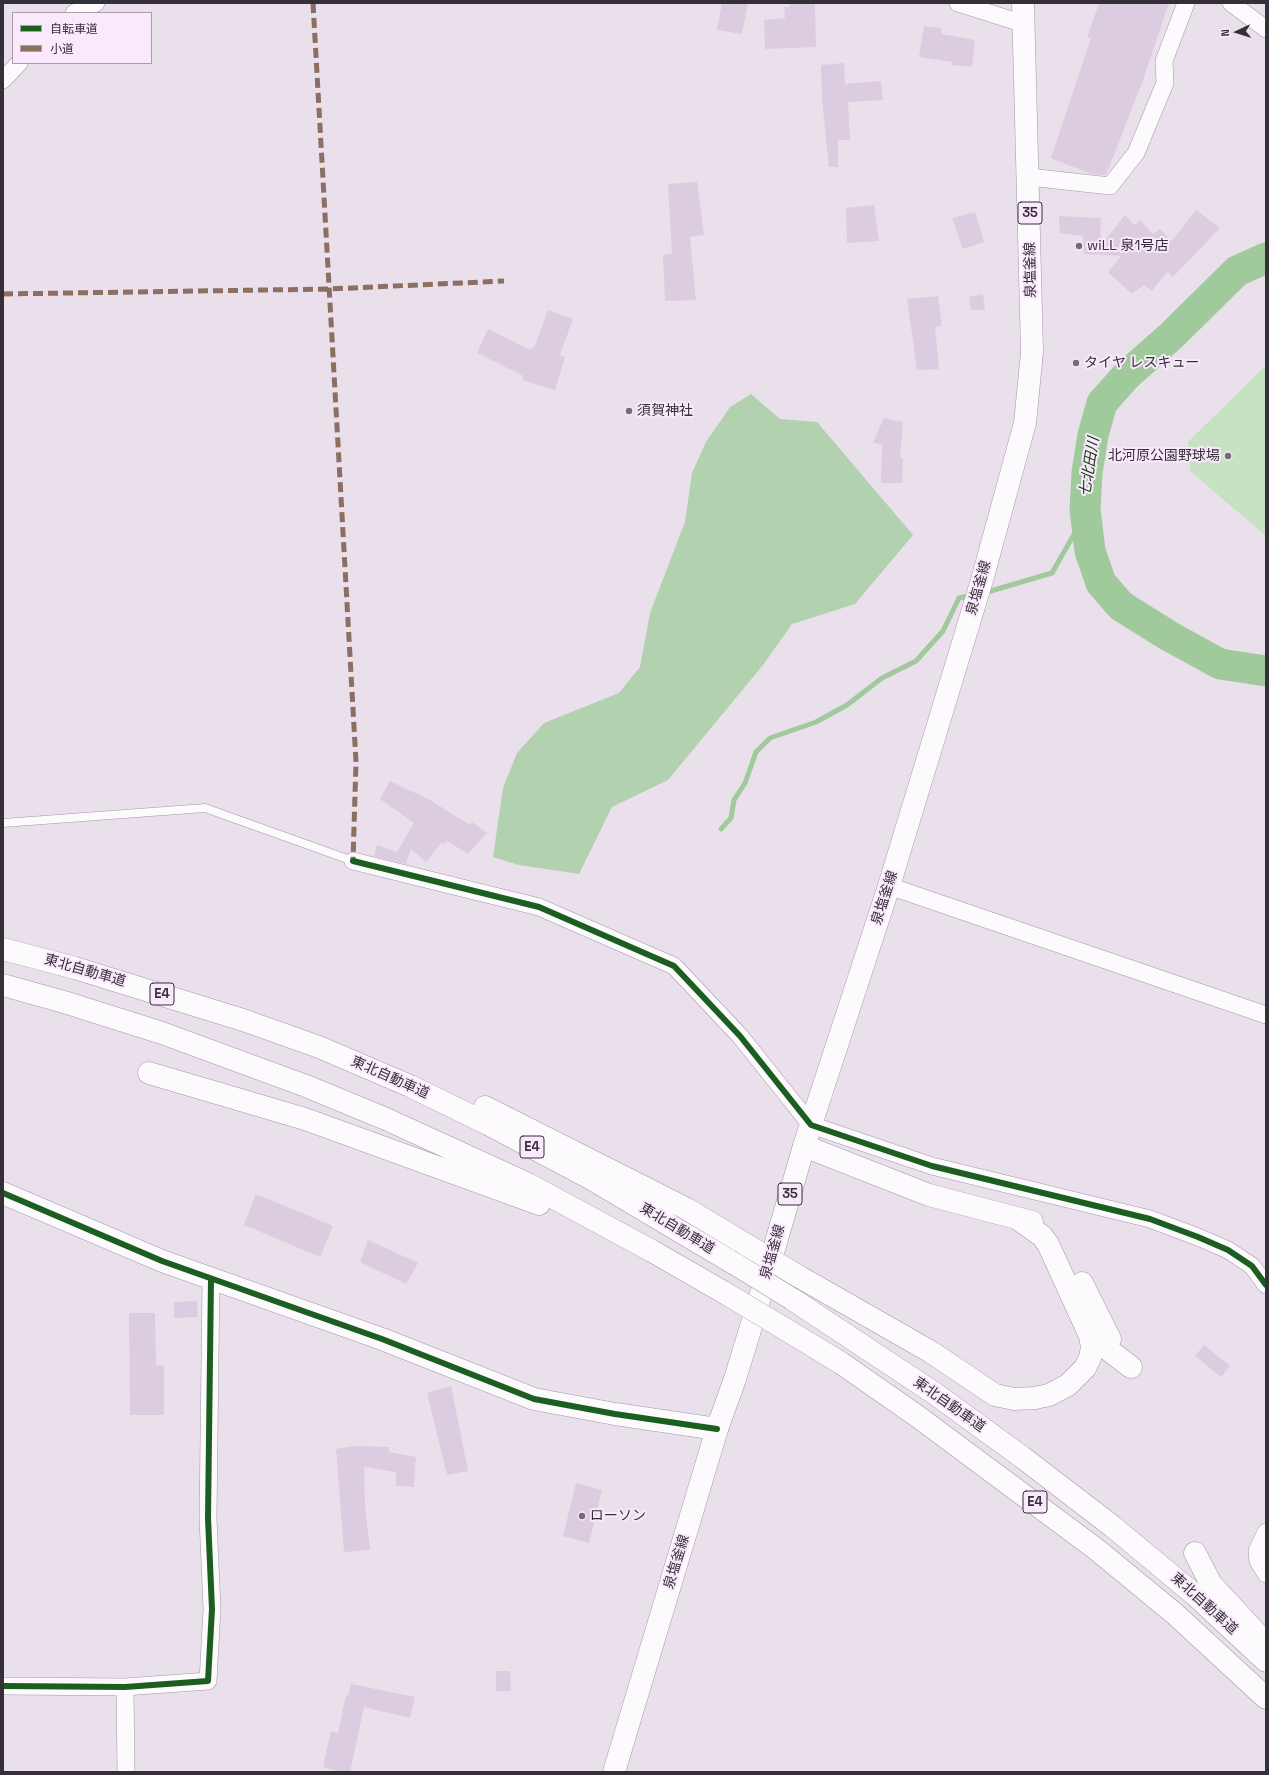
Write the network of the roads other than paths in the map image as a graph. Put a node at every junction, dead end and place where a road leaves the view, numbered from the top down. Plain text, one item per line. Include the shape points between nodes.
1 (96, 3) edge
2 (958, 3) edge
3 (1023, 3) edge
4 (1186, 3) edge
5 (1231, 3) edge
6 (76, 12) edge
7 (1024, 24) junction
8 (1266, 29) edge
9 (18, 64) edge
10 (3, 80) edge
11 (1028, 176) junction
12 (3, 823) edge
13 (353, 861) joint
14 (889, 886) junction
15 (3, 949) edge
16 (3, 985) edge
17 (1266, 1015) edge
18 (319, 1048) junction
19 (149, 1073) dead end
20 (811, 1125) junction
21 (804, 1146) junction
22 (3, 1193) edge
23 (652, 1251) junction
24 (211, 1279) junction
25 (1266, 1285) edge
26 (1100, 1337) junction
27 (1131, 1367) dead end
28 (717, 1429) junction
29 (1266, 1532) edge
30 (1195, 1553) dead end
31 (1266, 1574) edge
32 (1266, 1644) edge
33 (1266, 1661) edge
34 (3, 1686) edge
35 (125, 1687) junction
36 (1266, 1698) edge
37 (126, 1772) edge
38 (614, 1772) edge

1 - 6 street
2 - 7 street
3 - 7 main road, 泉塩釜線 / 35
4 - 11 street via 1164,61 1165,83 1136,153 1110,186
5 - 8 street
7 - 11 main road, 泉塩釜線 / 35
9 - 10 street
11 - 14 main road, 泉塩釜線 / 35 via 1032,352 1025,423 982,580
12 - 13 lane via 205,808
13 - 20 street via 539,906 674,966 740,1036
14 - 17 street
14 - 20 main road, 泉塩釜線 / 35
15 - 18 main road, 東北自動車道 / E4 via 166,995
16 - 23 main road, 東北自動車道 / E4 via 162,1033 313,1090 528,1184
18 - 26 main road, bridge via 426,1083 501,1113 687,1209 931,1352 995,1395 1014,1399 1035,1398 1059,1391 1085,1368 1092,1347
18 - 33 main road, 東北自動車道 / E4, bridge via 410,1086 590,1178 792,1299 934,1393 1088,1508 1195,1595
19 - 23 main road via 305,1119 523,1198
20 - 21 main road, 泉塩釜線 / 35
20 - 25 street via 932,1166 1150,1219 1228,1250 1252,1266
21 - 26 main road via 929,1195 1018,1219 1042,1236 1048,1244
21 - 28 main road, 泉塩釜線 / 35 via 737,1371
22 - 24 main road via 162,1261
23 - 36 main road, 東北自動車道 / E4, bridge via 841,1363 917,1416 1090,1544 1174,1614
24 - 28 main road via 382,1339 534,1399
24 - 35 street via 208,1518 212,1609 208,1681
26 - 27 main road
28 - 38 main road, 泉塩釜線 / 35
29 - 31 street via 1257,1551 1258,1561
30 - 32 main road via 1211,1584
34 - 35 street
35 - 37 street

